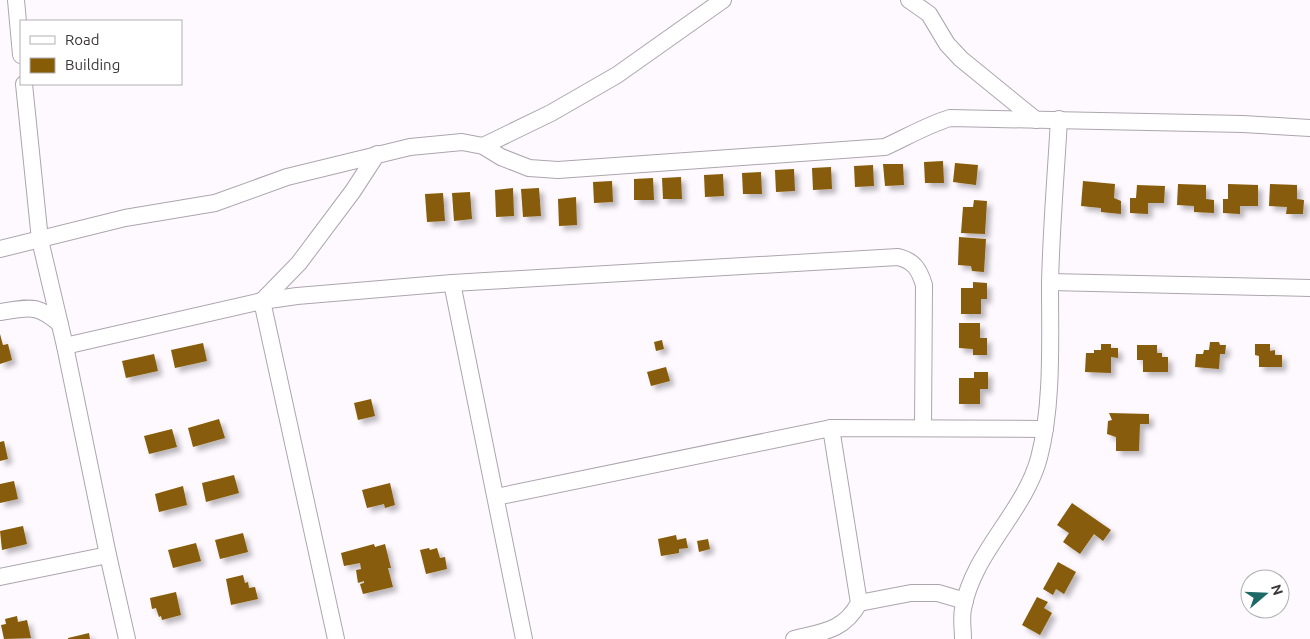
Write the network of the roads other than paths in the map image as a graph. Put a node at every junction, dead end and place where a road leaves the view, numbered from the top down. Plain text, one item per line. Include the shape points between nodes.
1 (16, 0) edge
2 (724, 0) edge
3 (909, 0) edge
4 (20, 44) edge
5 (24, 85) edge
6 (1060, 119) junction
7 (1036, 120) junction
8 (1310, 128) edge
9 (483, 146) junction
10 (377, 154) junction
11 (40, 240) junction
12 (0, 249) edge
13 (1050, 282) junction
14 (452, 283) junction
15 (1310, 288) edge
16 (262, 300) junction
17 (0, 312) edge
18 (60, 324) junction
19 (65, 346) junction
20 (831, 428) junction
21 (923, 428) junction
22 (1045, 429) junction
23 (496, 497) junction
24 (108, 555) junction
25 (0, 577) edge
26 (965, 601) junction
27 (859, 603) junction
28 (128, 639) edge
29 (336, 639) edge
30 (524, 639) edge
31 (794, 639) edge
32 (963, 639) edge

1 - 4 street
2 - 9 street via 617,75
3 - 7 street via 929,14 946,44 961,59
5 - 11 street
6 - 7 street
6 - 8 street
6 - 13 street
7 - 9 street via 950,118 932,123 885,147 558,170 529,168
9 - 10 street via 462,142
10 - 11 street via 286,177 215,203 125,218
10 - 16 street via 354,191 299,263
11 - 12 street
11 - 18 street
13 - 15 street
13 - 22 street via 1050,367
14 - 16 street
14 - 21 street via 888,257 905,259 920,271 924,285
14 - 23 street
16 - 19 street
16 - 29 street
17 - 18 street via 34,308 48,313
18 - 19 street
19 - 24 street
20 - 21 street
20 - 23 street
20 - 27 street
21 - 22 street
22 - 26 street via 1039,459 1025,491 971,581
23 - 30 street
24 - 25 street
24 - 28 street
26 - 27 street via 938,593 911,593
26 - 32 street via 962,609
27 - 31 street via 853,616 840,626

